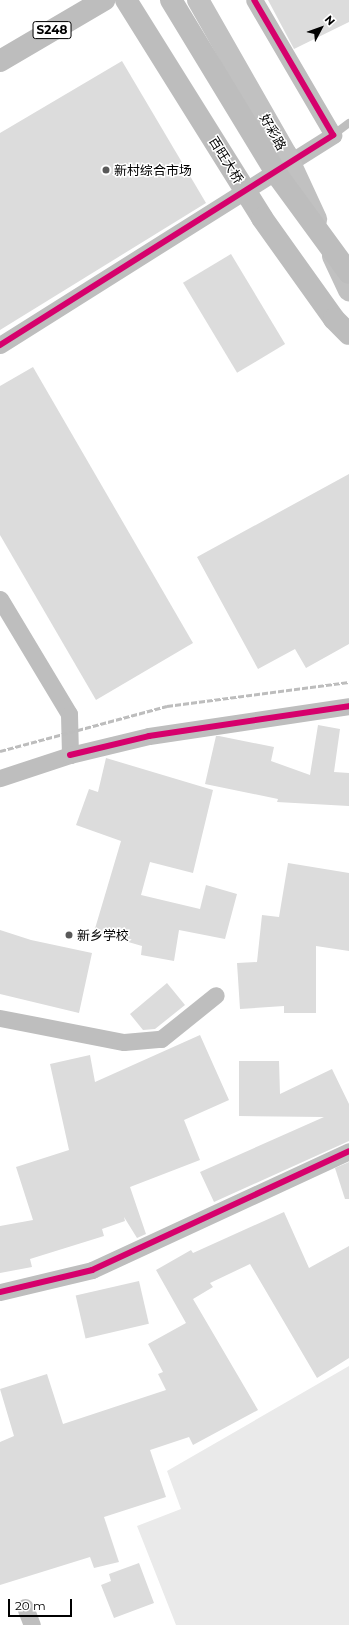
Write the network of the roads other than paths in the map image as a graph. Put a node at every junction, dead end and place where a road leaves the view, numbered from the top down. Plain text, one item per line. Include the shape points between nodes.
1 (104, 0) edge
2 (126, 0) edge
3 (171, 0) edge
4 (198, 0) edge
5 (254, 0) edge
6 (0, 61) edge
7 (349, 123) edge
8 (333, 135) junction
9 (290, 162) junction
10 (349, 273) edge
11 (349, 291) edge
12 (349, 334) edge
13 (0, 344) edge
14 (0, 599) edge
15 (349, 706) edge
16 (70, 756) junction
17 (0, 778) edge
18 (216, 995) dead end
19 (0, 1018) edge
20 (349, 1151) edge
21 (0, 1292) edge
22 (25, 1607) dead end
23 (32, 1625) edge

1 - 6 main road, S248
2 - 12 main road, 百旺大桥 via 262,218 334,319
3 - 10 main road via 278,176
4 - 9 street, 好彩路
5 - 8 street
7 - 8 lane
8 - 9 street
9 - 11 street, 好彩路
9 - 13 street
14 - 16 street via 69,714
15 - 16 street via 149,736
16 - 17 street
18 - 19 street via 161,1039 124,1042
20 - 21 street via 92,1270
22 - 23 street

